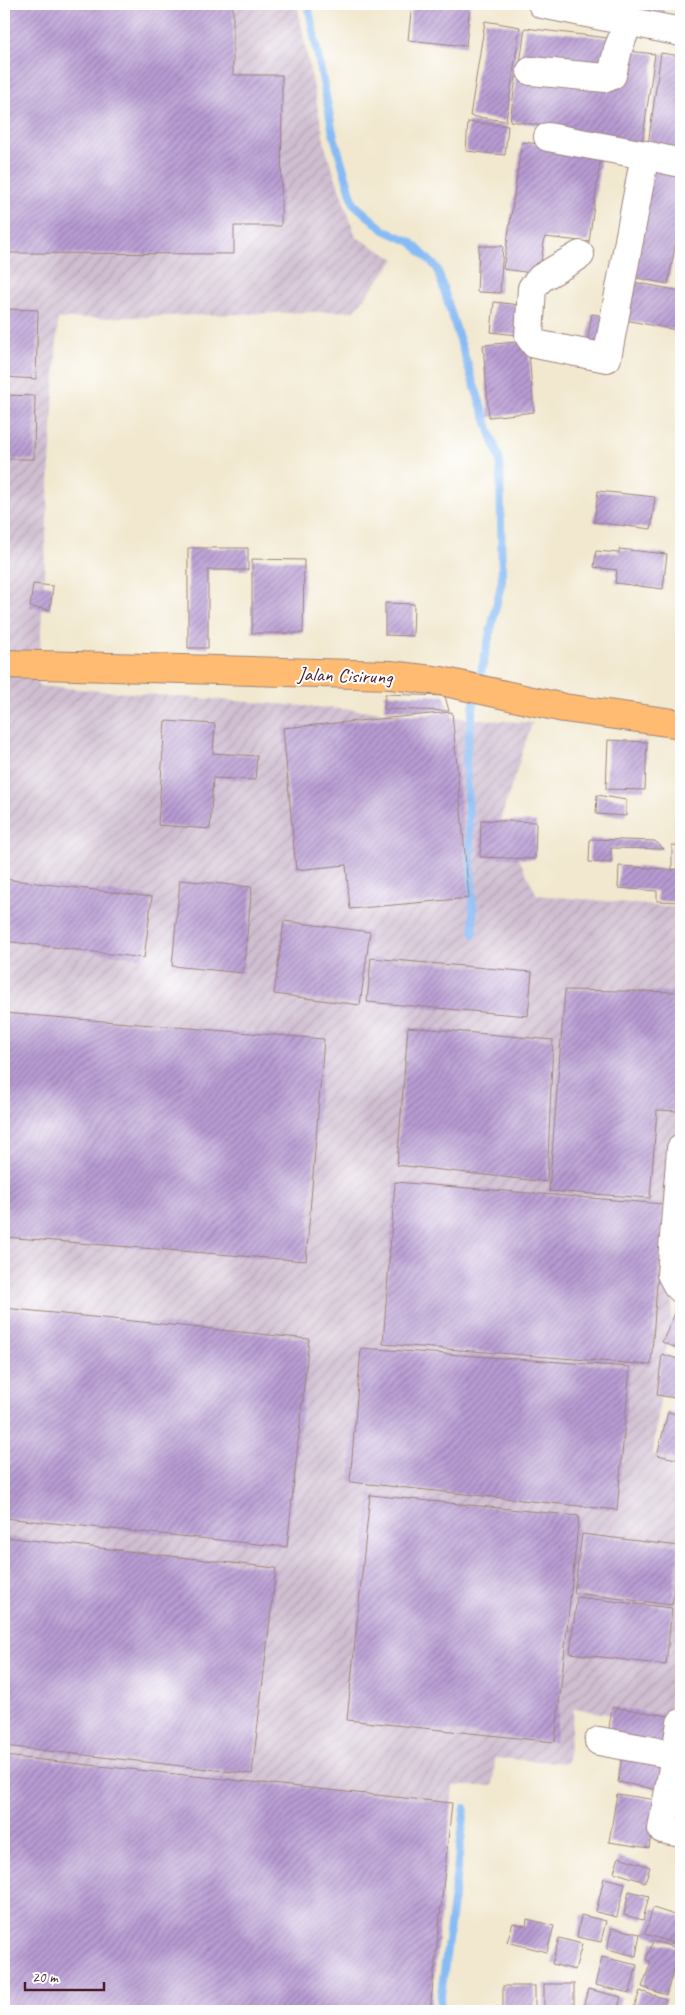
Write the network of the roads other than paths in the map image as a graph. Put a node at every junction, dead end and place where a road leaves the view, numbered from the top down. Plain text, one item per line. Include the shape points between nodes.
1 (542, 4) edge
2 (629, 22) junction
3 (681, 32) edge
4 (531, 71) dead end
5 (548, 137) dead end
6 (645, 155) junction
7 (681, 163) edge
8 (580, 255) dead end
9 (4, 664) edge
10 (681, 724) edge
11 (681, 1149) edge
12 (681, 1289) edge
13 (681, 1723) edge
14 (598, 1741) dead end
15 (675, 1755) junction
16 (681, 1833) edge

1 - 2 street
2 - 3 street
2 - 4 street via 612,75 606,78
5 - 6 street
6 - 7 street
6 - 8 street via 607,358 535,344 529,336 532,288 541,278
9 - 10 main road, Jalan Cisirung via 390,676 441,681 564,708
11 - 12 street via 671,1274
13 - 15 street
14 - 15 street
15 - 16 street via 662,1829

